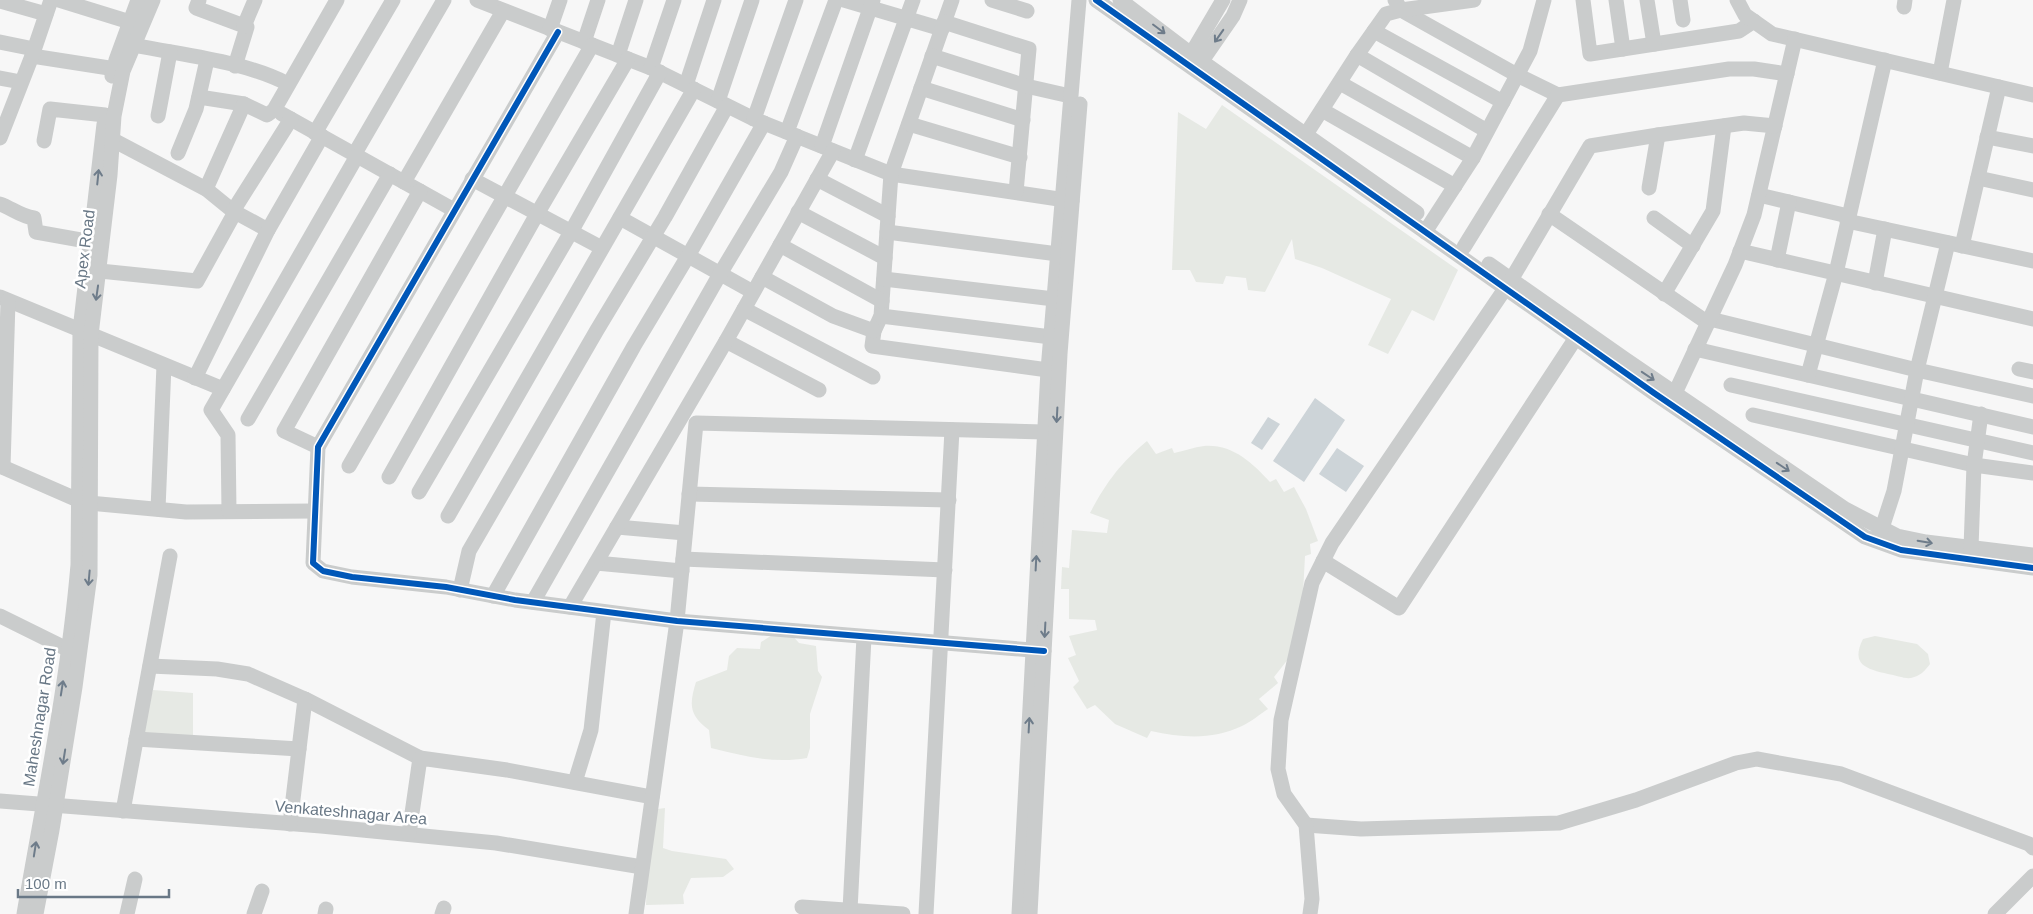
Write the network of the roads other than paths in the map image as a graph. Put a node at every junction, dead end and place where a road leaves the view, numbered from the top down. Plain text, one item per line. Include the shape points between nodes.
1 (59, 0) edge
2 (138, 0) edge
3 (153, 0) edge
4 (198, 0) edge
5 (255, 0) edge
6 (337, 0) edge
7 (393, 0) edge
8 (444, 0) edge
9 (477, 0) edge
10 (519, 0) edge
11 (560, 0) edge
12 (598, 0) edge
13 (636, 0) edge
14 (674, 0) edge
15 (714, 0) edge
16 (752, 0) edge
17 (796, 0) edge
18 (836, 0) edge
19 (844, 0) edge
20 (912, 0) edge
21 (952, 0) edge
22 (992, 0) edge
23 (1079, 0) edge
24 (1090, 0) edge
25 (1096, 0) edge
26 (1120, 0) edge
27 (1224, 0) edge
28 (1240, 0) edge
29 (1474, 0) edge
30 (1544, 0) edge
31 (1583, 0) edge
32 (1616, 0) edge
33 (1647, 0) edge
34 (1680, 0) edge
35 (1737, 0) edge
36 (1954, 0) edge
37 (0, 1) edge
38 (872, 4) edge
39 (1398, 5) edge
40 (48, 7) edge
41 (1027, 11) dead end
42 (509, 13) junction
43 (906, 18) junction
44 (1683, 20) dead end
45 (1754, 21) junction
46 (130, 22) junction
47 (244, 26) junction
48 (943, 26) junction
49 (554, 30) junction
50 (1374, 31) junction
51 (1794, 39) junction
52 (0, 42) edge
53 (588, 44) junction
54 (1654, 44) junction
55 (134, 45) junction
56 (1623, 48) junction
57 (170, 52) junction
58 (33, 53) junction
59 (1356, 55) junction
60 (932, 56) junction
61 (623, 57) junction
62 (206, 60) junction
63 (1885, 60) junction
64 (1193, 63) junction
65 (235, 66) junction
66 (118, 70) junction
67 (656, 70) junction
68 (1940, 73) junction
69 (1787, 74) junction
70 (1517, 75) junction
71 (0, 78) edge
72 (22, 82) junction
73 (1340, 83) junction
74 (288, 84) junction
75 (1026, 86) junction
76 (690, 87) junction
77 (1999, 87) junction
78 (921, 88) junction
79 (1558, 95) junction
80 (2033, 95) edge
81 (1070, 96) junction
82 (199, 97) junction
83 (1503, 102) junction
84 (723, 103) junction
85 (244, 104) junction
86 (274, 110) junction
87 (1322, 110) junction
88 (105, 115) junction
89 (158, 116) dead end
90 (291, 119) junction
91 (1023, 120) junction
92 (759, 121) junction
93 (909, 124) junction
94 (1724, 126) junction
95 (1775, 126) junction
96 (1487, 131) junction
97 (792, 134) junction
98 (318, 135) junction
99 (1658, 135) junction
100 (1987, 137) junction
101 (0, 138) edge
102 (113, 140) junction
103 (1303, 140) junction
104 (44, 141) dead end
105 (2033, 146) edge
106 (828, 149) junction
107 (178, 153) dead end
108 (355, 155) junction
109 (1020, 158) junction
110 (1473, 158) junction
111 (855, 160) junction
112 (390, 174) junction
113 (891, 174) junction
114 (1978, 178) junction
115 (472, 179) junction
116 (817, 179) junction
117 (404, 182) junction
118 (1455, 186) junction
119 (1648, 188) dead end
120 (206, 189) junction
121 (2033, 190) edge
122 (420, 191) junction
123 (1016, 192) junction
124 (1759, 195) junction
125 (506, 197) junction
126 (1068, 200) junction
127 (1789, 202) junction
128 (0, 204) edge
129 (454, 210) junction
130 (233, 211) junction
131 (798, 212) junction
132 (537, 214) junction
133 (1549, 214) junction
134 (888, 216) junction
135 (620, 218) junction
136 (1654, 218) dead end
137 (1847, 219) junction
138 (1428, 228) junction
139 (1884, 229) junction
140 (268, 230) junction
141 (571, 232) junction
142 (887, 232) junction
143 (653, 237) junction
144 (92, 242) junction
145 (1955, 244) junction
146 (780, 245) junction
147 (1693, 246) junction
148 (1464, 247) junction
149 (602, 248) junction
150 (1740, 251) junction
151 (1058, 254) junction
152 (688, 256) junction
153 (885, 258) junction
154 (1777, 260) junction
155 (2033, 261) edge
156 (100, 271) junction
157 (720, 274) junction
158 (1836, 274) junction
159 (762, 278) junction
160 (884, 279) junction
161 (1876, 282) junction
162 (1509, 284) junction
163 (753, 292) junction
164 (1664, 294) junction
165 (1934, 296) junction
166 (4, 299) edge
167 (1054, 299) junction
168 (881, 308) junction
169 (744, 309) junction
170 (2033, 319) edge
171 (1709, 321) junction
172 (874, 331) junction
173 (86, 333) junction
174 (1579, 333) junction
175 (1051, 337) junction
176 (726, 341) junction
177 (3, 343) edge
178 (1816, 345) junction
179 (1696, 349) junction
180 (164, 365) junction
181 (1048, 370) junction
182 (1917, 370) junction
183 (1808, 375) junction
184 (873, 377) dead end
185 (195, 378) junction
186 (3, 384) edge
187 (1731, 385) dead end
188 (223, 389) junction
189 (820, 390) dead end
190 (2033, 396) edge
191 (1671, 398) junction
192 (1911, 398) junction
193 (1981, 414) junction
194 (1753, 415) dead end
195 (248, 419) dead end
196 (1907, 423) junction
197 (2033, 426) edge
198 (952, 430) junction
199 (1044, 432) junction
200 (1976, 440) junction
201 (318, 447) junction
202 (1902, 450) junction
203 (2033, 453) edge
204 (1974, 465) junction
205 (349, 466) dead end
206 (1, 467) edge
207 (2033, 472) edge
208 (389, 477) dead end
209 (419, 492) dead end
210 (689, 494) junction
211 (949, 500) junction
212 (84, 504) junction
213 (158, 509) junction
214 (314, 511) junction
215 (229, 512) junction
216 (448, 516) dead end
217 (617, 527) junction
218 (685, 532) junction
219 (1879, 534) junction
220 (1971, 548) junction
221 (2033, 555) edge
222 (170, 556) dead end
223 (1323, 561) junction
224 (596, 564) junction
225 (682, 565) junction
226 (2033, 568) edge
227 (945, 570) junction
228 (460, 590) junction
229 (493, 596) junction
230 (533, 602) junction
231 (570, 607) junction
232 (604, 612) junction
233 (0, 616) edge
234 (676, 622) junction
235 (864, 637) junction
236 (941, 643) junction
237 (1038, 651) junction
238 (74, 652) junction
239 (150, 666) junction
240 (306, 699) junction
241 (136, 739) junction
242 (299, 749) junction
243 (420, 758) junction
244 (575, 782) junction
245 (652, 798) junction
246 (0, 801) edge
247 (49, 806) junction
248 (123, 811) junction
249 (290, 824) junction
250 (1306, 825) junction
251 (409, 834) junction
252 (2033, 848) edge
253 (642, 867) junction
254 (2033, 876) edge
255 (135, 879) dead end
256 (2033, 890) edge
257 (262, 891) dead end
258 (802, 907) dead end
259 (850, 910) junction
260 (24, 914) edge
261 (36, 914) edge
262 (128, 914) edge
263 (254, 914) edge
264 (636, 914) edge
265 (903, 914) edge
266 (926, 914) edge
267 (1019, 914) edge
268 (1030, 914) edge
269 (1310, 914) edge
270 (1996, 914) edge
271 (2008, 914) edge

1 - 46 street
2 - 46 street, Apex Road
3 - 55 street, Apex Road
4 - 47 street via 196,8
5 - 47 street
6 - 74 street
7 - 98 street
8 - 108 street
9 - 42 street
10 - 42 street
11 - 49 street
12 - 53 street
13 - 61 street
14 - 67 street
15 - 76 street
16 - 84 street
17 - 92 street
18 - 97 street
19 - 38 street
20 - 43 street
21 - 48 street
22 - 41 street
23 - 81 street
24 - 126 street
25 - 64 street
26 -> 64 street
27 - 64 street
28 -> 64 street via 1232,16
29 - 39 street
30 - 70 street via 1530,51
31 - 56 street via 1590,54
32 - 56 street
33 - 54 street
34 - 44 street
35 - 45 street via 1745,15
36 - 68 street
37 - 40 street
38 - 43 street
38 - 106 street
39 - 50 street via 1386,14
39 - 70 street
40 - 58 street
42 - 49 street
42 - 117 street
43 - 48 street
43 - 111 street
45 - 51 street via 1772,34
45 - 54 street via 1739,31
46 - 66 street, Apex Road
47 - 65 street via 247,27
48 - 60 street
48 - 75 street via 1029,49
49 - 53 street
49 - 115 street
50 - 59 street
50 - 83 street
51 - 63 street
51 - 69 street
52 - 58 street
53 - 61 street
53 - 125 street
54 - 56 street
55 - 57 street
55 - 66 street, Apex Road
57 - 62 street
57 - 89 street
58 - 66 street
58 - 72 street
59 - 73 street
59 - 96 street
60 - 75 street
60 - 78 street
61 - 67 street
61 - 132 street
62 - 65 street
62 - 82 street
63 - 68 street
63 - 137 street
64 - 103 street
65 - 74 street
66 - 88 street, Apex Road
66 - 102 street, Apex Road
67 - 76 street
67 - 141 street
68 - 77 street
69 - 79 street via 1729,69
69 - 95 street
70 - 79 street
70 - 83 street
71 - 72 street
72 - 101 street
73 - 87 street
73 - 110 street
74 - 86 street
75 - 81 street
75 - 91 street
76 - 84 street
76 - 135 street
77 - 80 street
77 - 100 street
78 - 91 street
78 - 93 street
79 - 148 street
81 - 126 street
82 - 85 street
82 - 107 street
83 - 96 street
84 - 92 street
84 - 143 street
85 - 86 street via 267,115
85 - 120 street
86 - 90 street
87 - 103 street
87 - 118 street
88 - 104 street via 50,109
144 -> 88 street, Apex Road
90 - 98 street
90 - 130 street
91 - 109 street
92 - 97 street
92 - 152 street
93 - 109 street
93 - 113 street
94 - 95 street via 1744,123
94 - 99 street
94 - 147 street via 1713,211
95 - 124 street
96 - 110 street
97 - 106 street
97 - 157 street via 781,172
98 - 108 street
98 - 140 street
99 - 119 street
99 - 133 street via 1590,146
100 - 105 street
100 - 114 street
102 - 120 street
102 - 156 street, Apex Road
103 - 138 street
106 - 111 street
106 - 116 street
108 - 112 street
108 - 188 street
109 - 123 street
110 - 118 street
111 - 113 street
112 - 117 street
112 - 195 street
113 - 123 street
113 - 134 street
114 - 121 street
114 - 145 street
115 - 125 street
115 - 129 street
116 - 131 street
116 - 134 street
117 - 122 street
118 - 138 street
120 - 130 street
122 - 129 street
122 - 201 street via 284,431
123 - 126 street
124 - 127 street
124 - 150 street
125 - 132 street
125 - 205 street
126 - 151 street
126 -> 237 street
127 - 137 street
127 - 154 street
128 - 144 street via 22,216 34,218 36,232
129 - 201 street
130 - 140 street
130 - 156 street via 197,281
131 - 146 street
131 - 153 street
132 - 141 street
132 - 208 street
133 - 162 street
133 - 164 street
134 - 142 street
135 - 143 street
135 - 149 street
136 - 147 street
137 - 139 street
137 - 158 street
138 - 148 street
138 - 162 street
139 - 145 street
139 - 161 street
140 - 185 street
141 - 149 street
141 - 209 street
142 - 151 street
142 - 153 street
143 - 152 street
143 - 228 street via 469,551
144 - 173 street, Apex Road
145 - 155 street
145 - 165 street
146 - 159 street
146 - 168 street
147 - 164 street
148 - 162 street
149 - 216 street
150 - 154 street
150 - 171 street
151 - 167 street
152 - 157 street
152 - 229 street
153 - 160 street
154 - 158 street
156 -> 173 street, Apex Road
157 - 163 street
157 - 230 street
158 - 161 street
158 - 178 street
159 - 163 street
159 - 172 street via 833,316
160 - 167 street
160 - 168 street
161 - 165 street
162 - 174 street
162 - 223 street via 1332,543
163 - 169 street
164 - 171 street
165 - 170 street
165 - 182 street
166 - 173 street
166 - 177 street
167 - 175 street
168 - 172 street
168 - 175 street
169 - 176 street
169 - 184 street
171 - 178 street
171 - 179 street
172 - 181 street via 872,346
173 - 180 street
173 - 212 street, Apex Road
174 - 191 street
174 - 223 street via 1399,608
175 - 181 street
176 - 189 street
176 - 217 street
177 - 186 street
178 - 182 street
178 - 183 street
179 - 183 street
179 - 191 street
180 - 185 street
180 - 213 street
181 - 199 street
182 - 190 street
182 - 192 street
183 - 192 street
185 - 188 street
186 - 206 street
187 - 196 street
188 - 215 street via 211,410 228,435
191 - 219 street
192 - 193 street
192 - 196 street
193 - 197 street
193 - 200 street
194 - 202 street
196 - 200 street
196 - 202 street
198 - 199 street
198 - 210 street via 696,423
198 - 211 street
237 -> 199 street
200 - 203 street
200 - 204 street
201 - 214 street
202 - 204 street
202 - 219 street via 1894,492
204 - 207 street
204 - 220 street
206 - 212 street
210 - 211 street
210 - 218 street
211 - 227 street
212 - 213 street
212 - 238 street, Maheshnagar Road via 90,575
213 - 215 street
214 - 215 street
214 - 228 street via 313,564 323,571
217 - 218 street
217 - 224 street
218 - 225 street
219 -> 220 street
219 - 226 street via 1901,550
220 - 221 street
222 - 239 street
223 - 250 street via 1312,583 1281,720 1278,768 1284,794
224 - 225 street
224 - 231 street
225 - 227 street
225 - 234 street
227 - 236 street
228 - 229 street
229 - 230 street
230 - 231 street
231 - 232 street
232 - 234 street
232 - 244 street via 591,730
233 - 238 street
234 - 235 street
234 - 245 street
235 - 236 street
235 - 259 street
236 - 237 street
236 - 266 street
267 -> 237 street
237 - 268 street
238 - 247 street, Maheshnagar Road
239 - 240 street via 217,668 248,674
239 - 241 street
240 - 242 street
240 - 243 street
241 - 242 street
241 - 248 street
242 - 249 street
243 - 244 street
243 - 251 street
244 - 245 street
245 - 253 street
246 - 247 street, Venkateshnagar Area
247 - 248 street, Venkateshnagar Area
260 -> 247 street, Maheshnagar Road
247 - 261 street, Maheshnagar Road
248 - 249 street, Venkateshnagar Area
249 - 251 street, Venkateshnagar Area
250 - 252 street via 1360,829 1560,823 1636,800 1736,763 1757,759 1841,774
250 - 269 street via 1312,899
251 - 253 street, Venkateshnagar Area via 496,843
253 - 264 street
254 - 270 street
255 - 262 street
256 - 271 street
257 - 263 street
258 - 259 street
259 - 265 street

